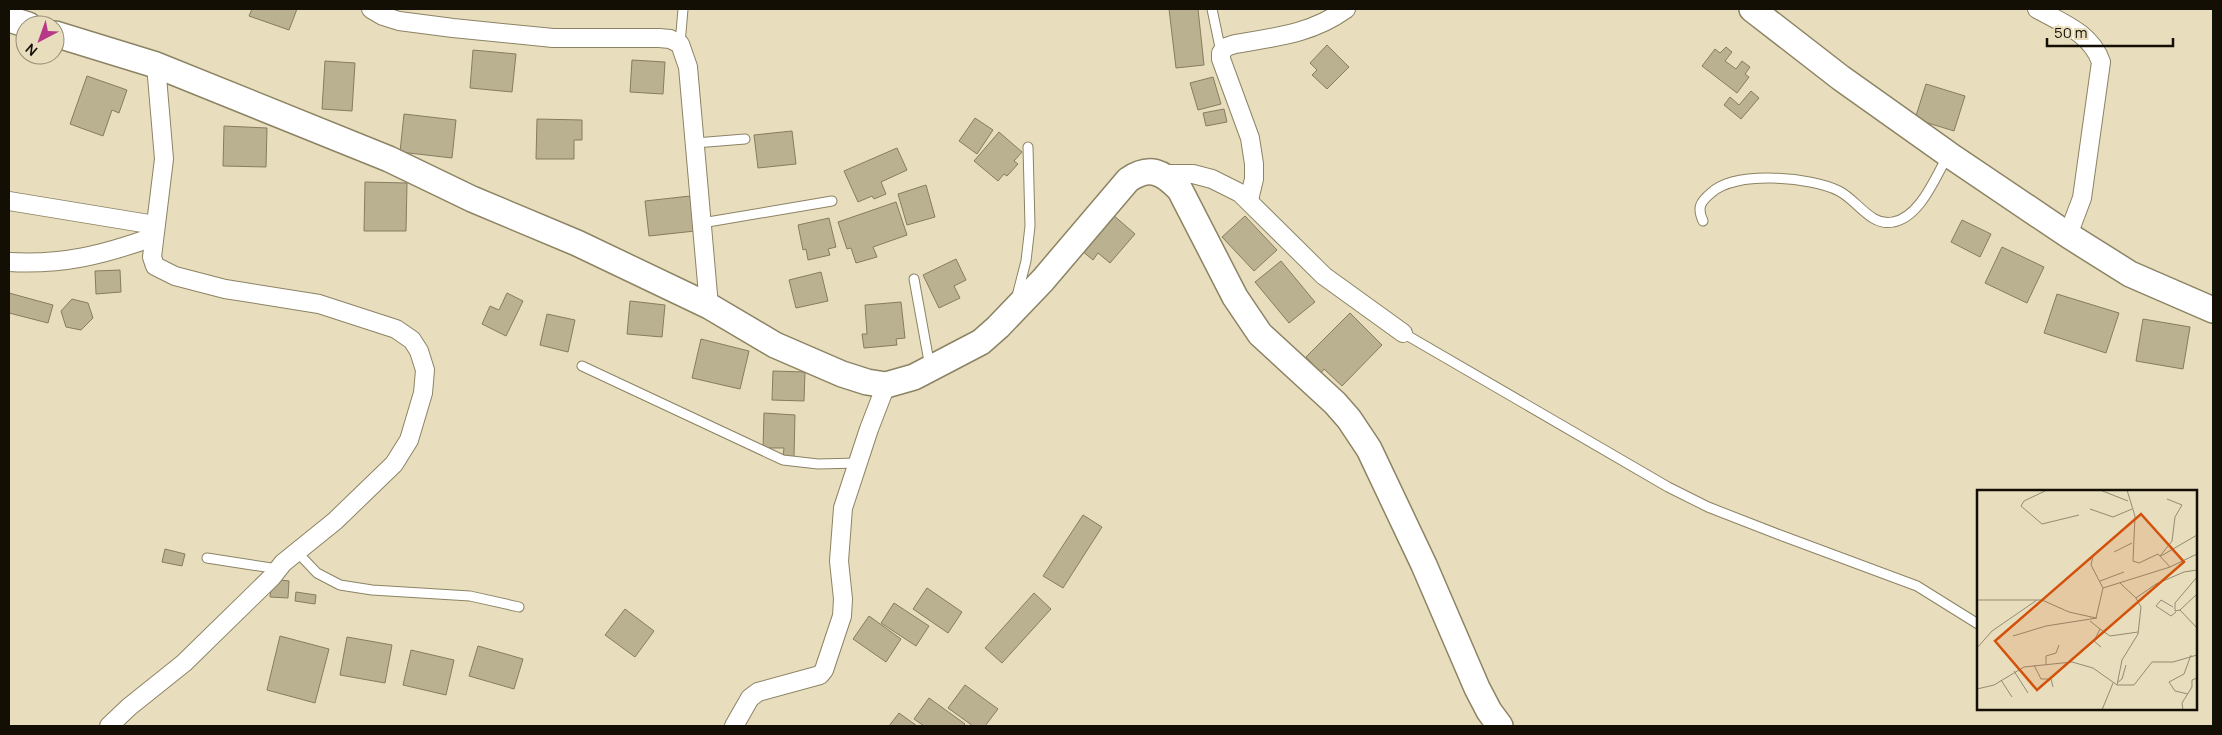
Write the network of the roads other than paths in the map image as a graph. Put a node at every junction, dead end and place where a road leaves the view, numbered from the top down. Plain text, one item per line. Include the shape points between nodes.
1 (370, 9) edge
2 (683, 9) edge
3 (1212, 9) edge
4 (1346, 9) edge
5 (1752, 9) edge
6 (2037, 9) edge
7 (65, 37) edge
8 (680, 44) junction
9 (1221, 52) junction
10 (156, 65) junction
11 (745, 139) dead end
12 (695, 143) junction
13 (1028, 147) dead end
14 (1948, 154) junction
15 (1158, 174) junction
16 (832, 200) dead end
17 (1249, 200) junction
18 (9, 201) edge
19 (1703, 221) dead end
20 (702, 223) junction
21 (154, 231) junction
22 (2068, 235) junction
23 (9, 262) edge
24 (914, 279) dead end
25 (710, 306) junction
26 (2213, 310) edge
27 (1014, 311) junction
28 (1403, 333) joint
29 (582, 366) dead end
30 (930, 369) junction
31 (886, 385) junction
32 (858, 463) junction
33 (297, 552) junction
34 (207, 558) dead end
35 (278, 569) junction
36 (519, 607) dead end
37 (1977, 623) edge
38 (109, 726) edge
39 (734, 726) edge
40 (1500, 726) edge

1 - 8 street via 399,21 454,28 553,38 659,38
2 - 8 lane
3 - 9 lane
4 - 9 street via 1334,18 1299,33 1235,44
5 - 14 street via 1841,78
6 - 22 street via 2091,42 2101,62 2082,198
7 - 10 street
8 - 12 street via 688,68
9 - 17 street via 1250,138 1254,179
10 - 21 street via 164,159
10 - 25 street via 390,159
11 - 12 lane
12 - 20 street
13 - 27 lane via 1030,226 1026,261
14 - 19 lane via 1911,213 1893,222 1871,218 1840,192 1825,185 1783,179 1741,180 1724,184 1700,205
14 - 22 street
15 - 17 street via 1193,174 1228,186
15 - 27 street via 1147,170 1128,180
15 - 40 street via 1180,190 1234,297 1260,334 1335,403 1360,435 1424,565 1477,688
16 - 20 lane
17 - 28 street via 1324,276
18 - 21 street
20 - 25 street
21 - 23 street via 117,250 77,260
21 - 33 street via 152,257 155,266 167,272 225,289 319,304 396,329 412,340 419,351 425,370 424,393 409,440 394,464 335,521
22 - 26 street via 2130,274
24 - 30 lane
25 - 31 street via 775,346 842,374
27 - 30 street via 981,342
28 - 37 lane via 1668,487 1708,507 1916,586
29 - 32 lane via 783,460 818,464
30 - 31 street
31 - 32 street
32 - 39 street via 843,508 840,535 842,616 824,670 820,674 758,692 750,698
33 - 35 street
33 - 36 lane via 317,573 340,585 470,596
34 - 35 lane
35 - 38 street via 184,663

